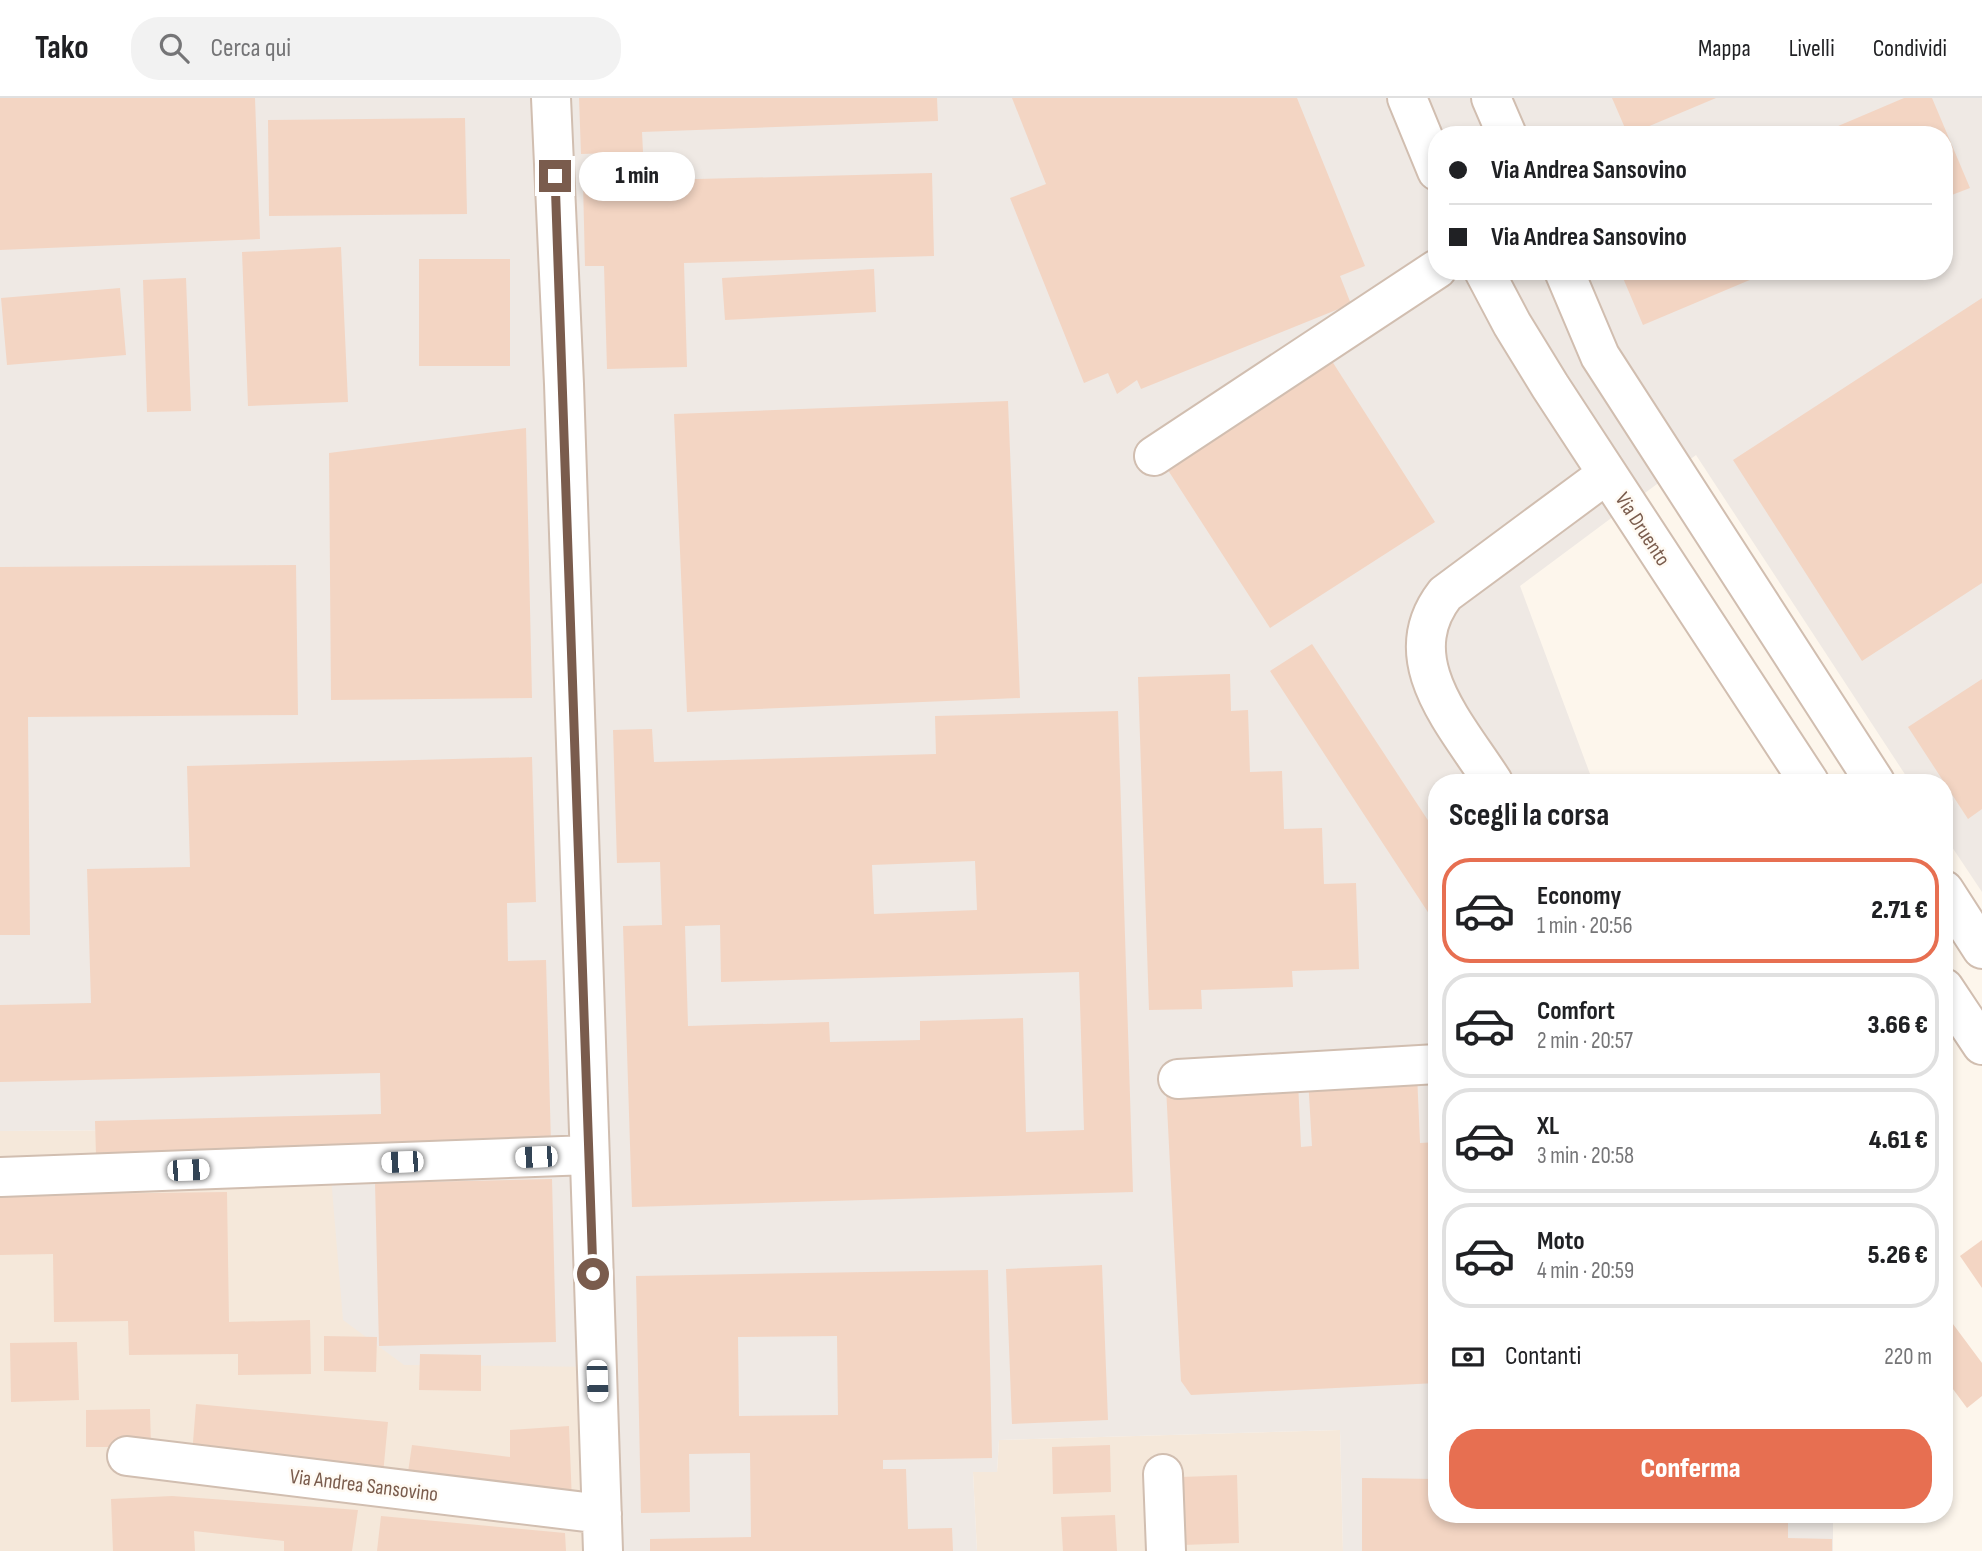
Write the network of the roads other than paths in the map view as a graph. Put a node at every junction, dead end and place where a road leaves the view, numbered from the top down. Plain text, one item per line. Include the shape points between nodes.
1 (551, 98) edge
2 (1407, 98) edge
3 (1491, 98) edge
4 (1503, 126) edge
5 (1428, 149) edge
6 (1428, 275) edge
7 (1490, 280) edge
8 (1568, 280) edge
9 (1600, 356) junction
10 (1550, 386) junction
11 (1154, 456) dead end
12 (1607, 474) junction
13 (1488, 774) edge
14 (1805, 774) edge
15 (1870, 774) edge
16 (1953, 904) edge
17 (1982, 949) edge
18 (1953, 1002) edge
19 (1982, 1045) edge
20 (1428, 1065) edge
21 (1178, 1079) dead end
22 (589, 1155) junction
23 (1, 1177) edge
24 (127, 1456) dead end
25 (1163, 1474) dead end
26 (603, 1533) edge
27 (1166, 1551) edge

1 - 22 street, Via Andrea Sansovino
2 - 5 street
3 - 4 street
6 - 11 street
7 - 10 street, Via Druento
8 - 9 street
9 - 10 street
9 - 15 street
10 - 12 street, Via Druento
12 - 13 street via 1451,589 1429,621 1424,654 1436,690
12 - 14 street, Via Druento
16 - 17 street
18 - 19 street
20 - 21 street
22 - 23 street
22 - 26 street, Via Andrea Sansovino
24 - 26 street, Via Andrea Sansovino
25 - 27 street

